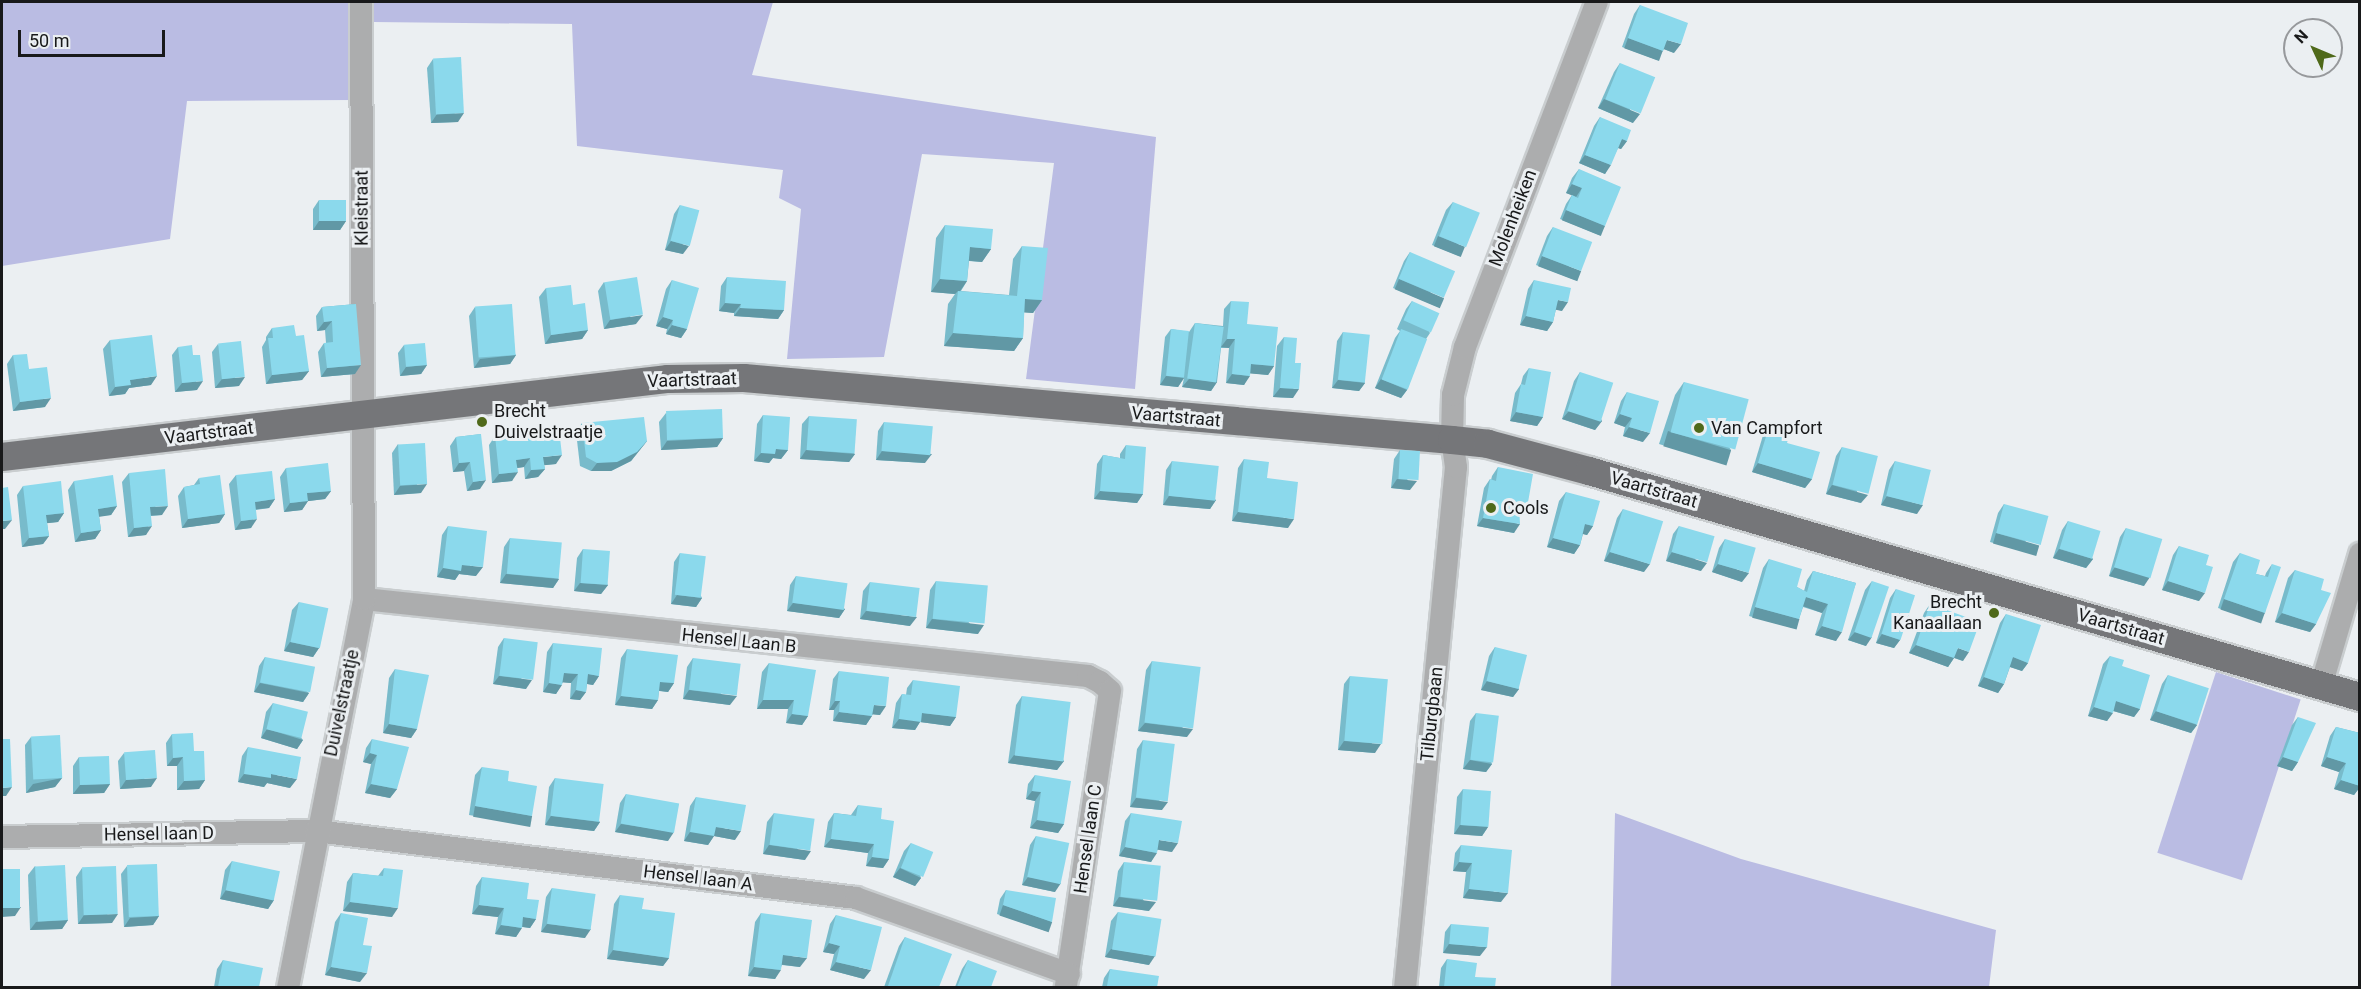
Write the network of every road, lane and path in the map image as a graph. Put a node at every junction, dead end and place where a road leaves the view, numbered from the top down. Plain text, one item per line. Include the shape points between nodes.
1 (361, 2) edge
2 (1597, 2) edge
3 (363, 415) junction
4 (1452, 440) junction
5 (2, 457) edge
6 (2360, 554) edge
7 (363, 599) junction
8 (2321, 686) junction
9 (1110, 691) joint
10 (2360, 697) edge
11 (316, 831) junction
12 (2, 837) edge
13 (1068, 981) edge
14 (288, 987) edge
15 (1405, 987) edge

1 - 3 street, Kleistraat
2 - 4 street, Molenheiken via 1465,347 1454,395
3 - 4 main road, Vaartstraat via 668,379 744,378
3 - 5 main road, Vaartstraat
3 - 7 street, Duivelstraatje
4 - 8 main road, Vaartstraat via 1488,444 1589,471
4 - 15 street, Tilburgbaan via 1456,467
6 - 8 street
7 - 9 street, Hensel Laan B via 1088,676
7 - 11 street, Duivelstraatje
8 - 10 main road, Vaartstraat
9 - 13 street, Hensel laan C
11 - 12 street, Hensel laan D
11 - 13 street, Hensel laan A via 856,898
11 - 14 street, Duivelstraatje

